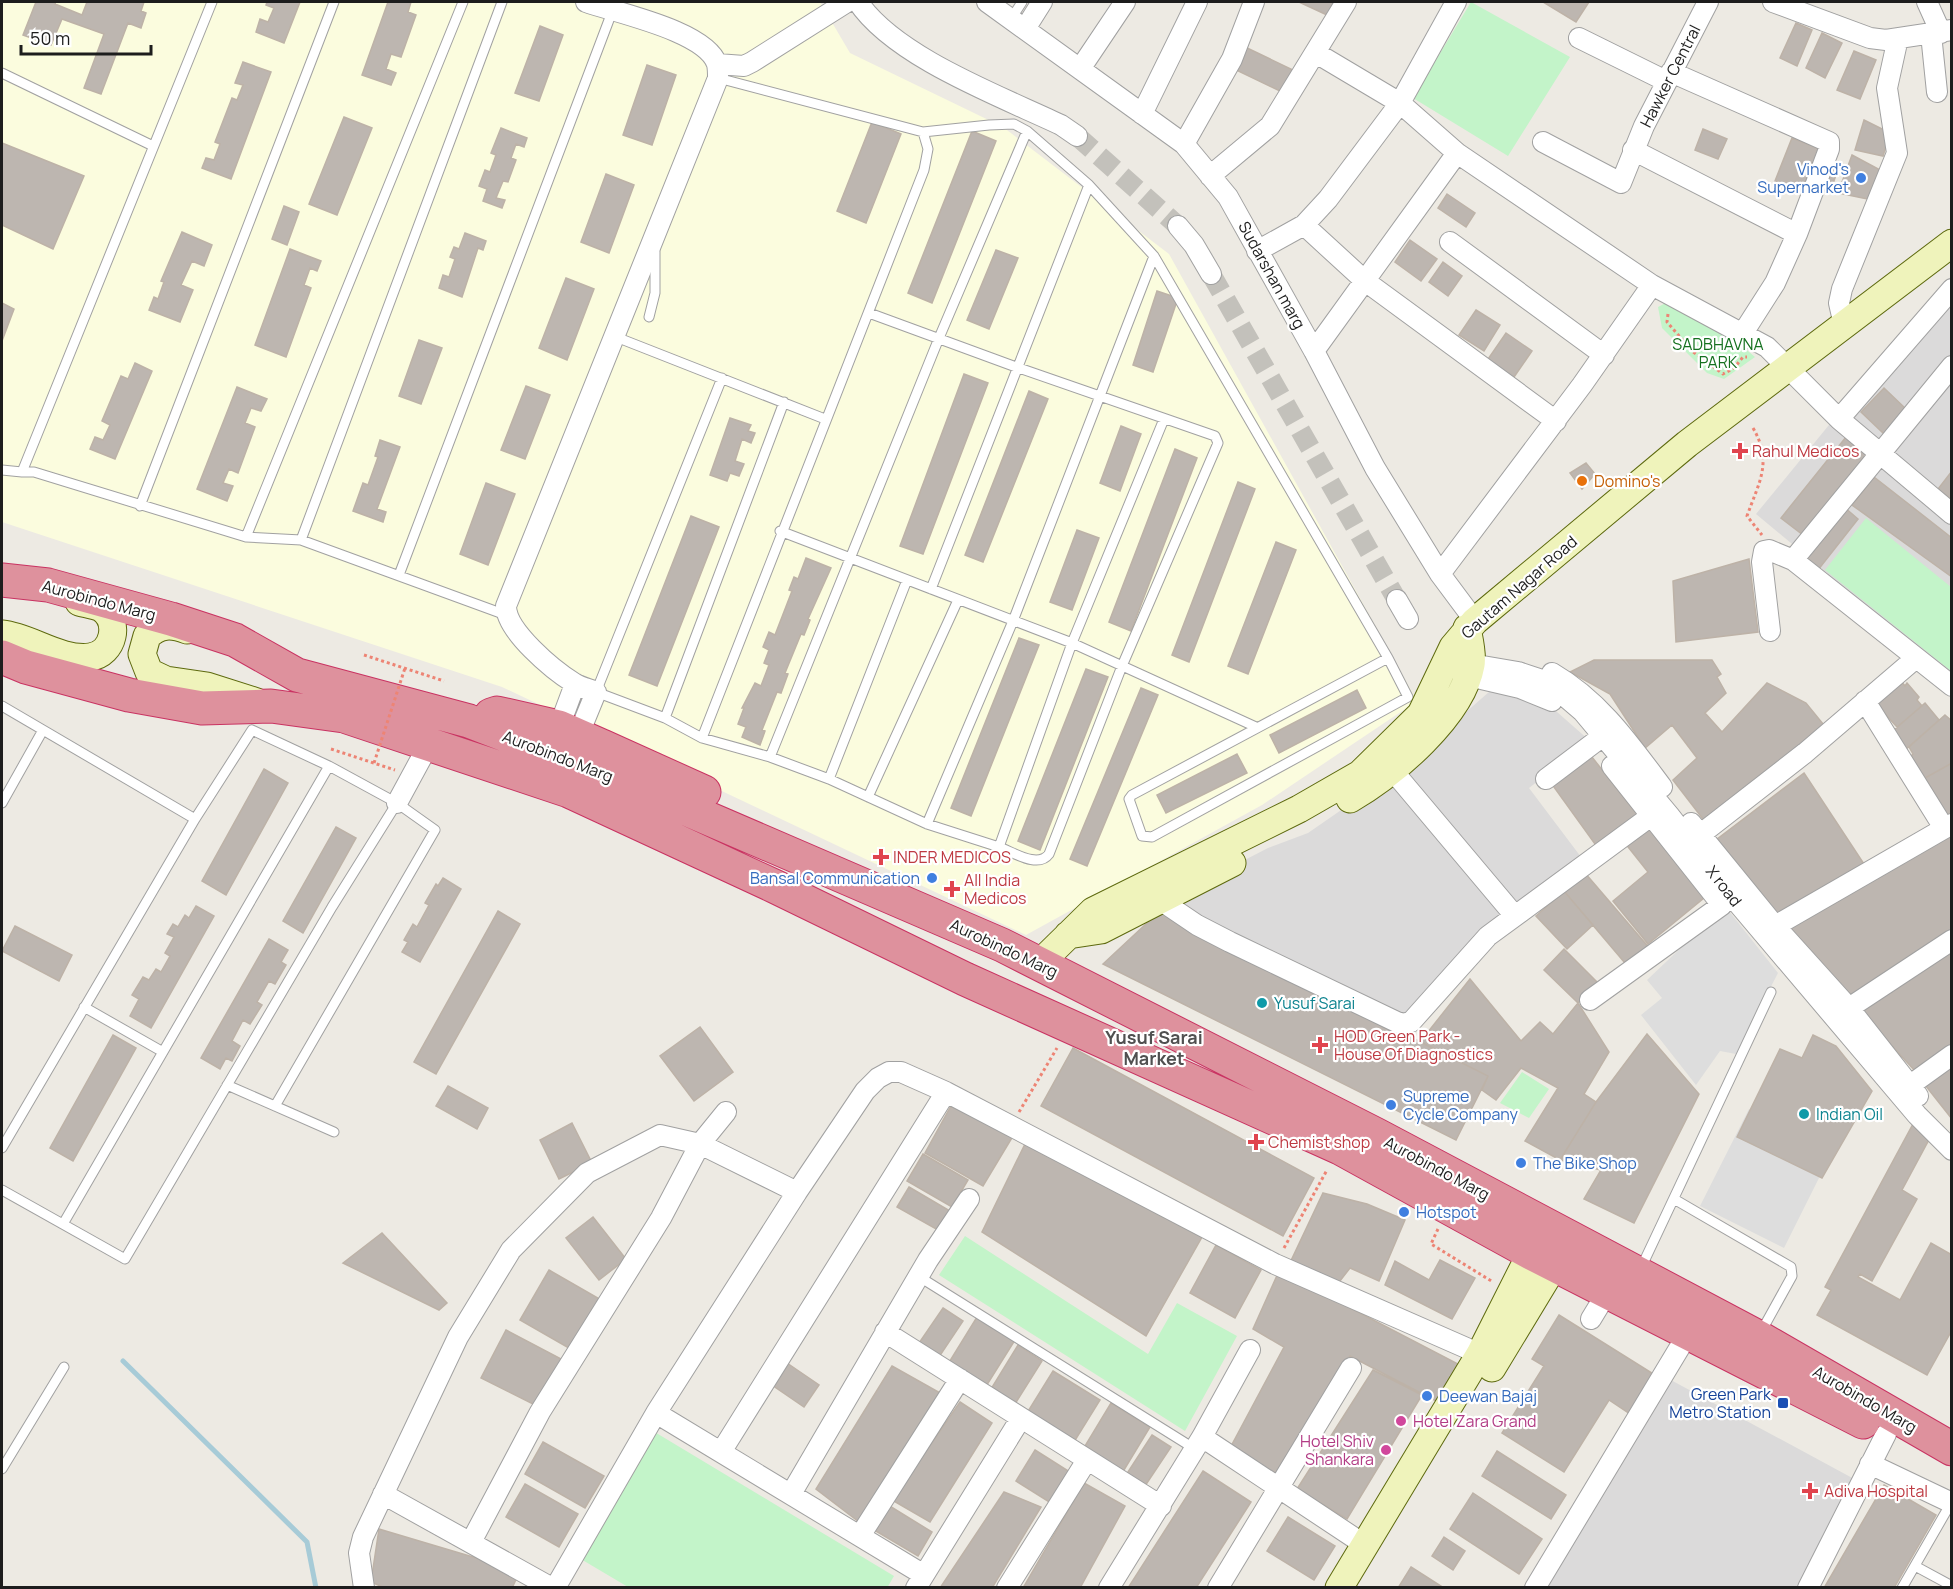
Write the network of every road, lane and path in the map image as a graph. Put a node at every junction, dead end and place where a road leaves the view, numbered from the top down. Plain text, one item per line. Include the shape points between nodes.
1 (212, 2) edge
2 (334, 2) edge
3 (463, 2) edge
4 (502, 2) edge
5 (586, 2) edge
6 (848, 2) edge
7 (858, 2) edge
8 (987, 2) edge
9 (1022, 2) edge
10 (1042, 2) edge
11 (1125, 2) edge
12 (1197, 2) edge
13 (1254, 2) edge
14 (1346, 2) edge
15 (1456, 2) edge
16 (1708, 2) edge
17 (1773, 2) edge
18 (1927, 2) edge
19 (612, 12) junction
20 (1018, 24) junction
21 (1941, 33) edge
22 (1898, 38) junction
23 (1579, 39) dead end
24 (1316, 53) junction
25 (1080, 69) junction
26 (718, 71) junction
27 (2, 73) edge
28 (1669, 77) junction
29 (1937, 92) dead end
30 (1400, 103) junction
31 (1142, 114) junction
32 (1027, 131) junction
33 (923, 132) junction
34 (1077, 136) tunnel mouth
35 (1543, 142) dead end
36 (1184, 144) junction
37 (151, 145) junction
38 (1634, 150) junction
39 (1457, 153) junction
40 (1210, 176) junction
41 (1089, 185) junction
42 (1304, 225) junction
43 (1178, 226) tunnel mouth
44 (655, 232) junction
45 (1797, 234) junction
46 (1450, 242) dead end
47 (1952, 243) edge
48 (1257, 251) junction
49 (1154, 256) junction
50 (1211, 274) tunnel mouth
51 (1365, 280) junction
52 (1652, 285) junction
53 (1952, 289) edge
54 (869, 313) junction
55 (1668, 313) dead end
56 (649, 317) dead end
57 (1844, 325) junction
58 (616, 337) junction
59 (939, 338) junction
60 (1740, 342) junction
61 (1314, 351) junction
62 (1604, 355) junction
63 (1743, 357) junction
64 (1755, 357) dead end
65 (1952, 366) edge
66 (1016, 367) junction
67 (1788, 367) junction
68 (722, 378) junction
69 (1101, 397) junction
70 (784, 402) junction
71 (825, 419) junction
72 (1164, 419) junction
73 (1839, 419) junction
74 (1556, 421) junction
75 (1753, 428) dead end
76 (1880, 453) junction
77 (2, 470) edge
78 (22, 472) junction
79 (140, 506) junction
80 (1952, 514) edge
81 (780, 531) junction
82 (246, 537) junction
83 (300, 540) junction
84 (1774, 550) junction
85 (851, 558) junction
86 (1793, 560) junction
87 (1440, 574) junction
88 (399, 575) junction
89 (907, 580) junction
90 (2, 582) edge
91 (931, 589) junction
92 (958, 600) junction
93 (1397, 600) tunnel mouth
94 (506, 615) junction
95 (1408, 620) dead end
96 (1013, 621) junction
97 (1471, 625) junction
98 (1770, 631) dead end
99 (2, 634) edge
100 (1072, 643) junction
101 (364, 655) dead end
102 (2, 657) edge
103 (1388, 658) junction
104 (1916, 658) junction
105 (1122, 666) junction
106 (405, 668) junction
107 (1477, 670) junction
108 (297, 675) junction
109 (444, 681) dead end
110 (575, 684) junction
111 (1952, 686) edge
112 (596, 692) junction
113 (1865, 701) junction
114 (2, 706) edge
115 (271, 706) junction
116 (665, 718) junction
117 (469, 722) junction
118 (1256, 727) junction
119 (43, 730) junction
120 (580, 736) junction
121 (702, 738) junction
122 (1594, 742) junction
123 (429, 744) junction
124 (331, 749) dead end
125 (770, 757) junction
126 (329, 766) junction
127 (1393, 771) junction
128 (829, 779) junction
129 (1546, 779) dead end
130 (627, 783) junction
131 (868, 797) junction
132 (2, 803) edge
133 (397, 803) junction
134 (1651, 816) junction
135 (195, 819) junction
136 (927, 824) junction
137 (1948, 826) edge
138 (1701, 834) junction
139 (999, 847) junction
140 (1160, 900) junction
141 (1515, 916) junction
142 (1775, 926) junction
143 (1068, 935) junction
144 (985, 938) junction
145 (1952, 940) edge
146 (1040, 963) junction
147 (1771, 992) dead end
148 (1590, 1000) dead end
149 (84, 1008) junction
150 (1849, 1008) junction
151 (1071, 1026) junction
152 (163, 1052) junction
153 (1952, 1055) edge
154 (227, 1085) junction
155 (1909, 1086) junction
156 (946, 1092) junction
157 (275, 1106) junction
158 (726, 1112) dead end
159 (1010, 1126) junction
160 (334, 1132) dead end
161 (1952, 1138) edge
162 (700, 1144) junction
163 (2, 1148) edge
164 (1340, 1148) junction
165 (1952, 1150) edge
166 (2, 1190) edge
167 (797, 1192) junction
168 (969, 1199) dead end
169 (1674, 1199) junction
170 (1450, 1208) junction
171 (63, 1224) junction
172 (1543, 1258) junction
173 (1275, 1264) junction
174 (1638, 1275) junction
175 (918, 1276) junction
176 (1608, 1291) junction
177 (1512, 1294) junction
178 (1591, 1319) dead end
179 (885, 1332) junction
180 (1689, 1332) junction
181 (1758, 1337) junction
182 (1250, 1350) dead end
183 (1480, 1354) junction
184 (64, 1367) dead end
185 (1351, 1368) dead end
186 (960, 1379) junction
187 (656, 1413) junction
188 (1021, 1418) junction
189 (1886, 1434) junction
190 (1198, 1443) junction
191 (721, 1452) junction
192 (1951, 1454) edge
193 (1087, 1460) junction
194 (1869, 1464) junction
195 (2, 1469) edge
196 (1278, 1487) junction
197 (383, 1494) junction
198 (791, 1494) junction
199 (1951, 1503) edge
200 (1161, 1506) junction
201 (860, 1536) junction
202 (471, 1542) junction
203 (1365, 1545) junction
204 (1915, 1566) junction
205 (920, 1581) edge
206 (1952, 1586) edge
207 (364, 1587) edge
208 (553, 1587) edge
209 (1007, 1587) edge
210 (1109, 1587) edge
211 (1218, 1587) edge
212 (1339, 1587) edge
213 (1357, 1587) edge
214 (1535, 1587) edge
215 (1808, 1587) edge
216 (1902, 1587) edge

1 - 37 lane
2 - 79 lane
3 - 82 lane
4 - 83 lane
5 - 19 street
6 - 26 street via 752,62
7 - 34 street via 910,51
8 - 20 street, Sudarshan marg
9 - 20 lane
10 - 20 street
11 - 25 street
12 - 31 street
13 - 36 street via 1232,59
14 - 24 street
15 - 30 street
16 - 28 street, Hawker Central
17 - 22 street via 1870,38
18 - 21 street
19 - 26 street via 666,28 701,44
19 - 88 lane
20 - 25 street, Sudarshan marg
21 - 22 street
21 - 29 street
22 - 57 street via 1887,88 1897,153 1842,290 1839,303
23 - 28 street
24 - 30 street
24 - 40 street via 1270,126
25 - 31 street, Sudarshan marg
26 - 33 lane
26 - 44 street
27 - 37 lane
28 - 38 street, Hawker Central
28 - 45 street via 1828,142
30 - 39 street
30 - 42 street
31 - 36 street, Sudarshan marg
32 - 33 lane via 1006,124
32 - 41 lane
32 - 59 lane
33 - 54 lane via 928,149 924,170
35 - 38 street, Hawker Central via 1621,183
36 - 40 street, Sudarshan marg
37 - 78 lane
38 - 45 street
39 - 51 street
39 - 52 street
40 - 48 street, Sudarshan marg via 1228,197
41 - 49 lane
41 - 66 lane
42 - 48 street
42 - 51 street
43 - 50 street
44 - 56 lane via 655,293
44 - 58 street
45 - 60 street via 1775,284
46 - 62 street
47 - 57 street, Gautam Nagar Road
48 - 61 street, Sudarshan marg
49 - 69 lane
49 - 103 lane
51 - 61 street
51 - 74 street
52 - 60 street
52 - 62 street
53 - 73 street
54 - 59 lane
54 - 71 lane
55 - 63 path via 1667,322 1692,351 1723,374
57 - 67 street, Gautam Nagar Road
58 - 68 lane
58 - 94 street via 506,606
59 - 66 lane
59 - 85 lane
60 - 63 path
60 - 67 street via 1767,347
61 - 87 street, Sudarshan marg via 1375,468
62 - 74 street
63 - 64 path
65 - 76 street
66 - 69 lane
66 - 91 lane
67 - 73 street
67 - 97 street, Gautam Nagar Road via 1687,444
68 - 70 lane
68 - 112 lane
69 - 72 lane
69 - 96 lane
70 - 71 lane
70 - 116 lane
71 - 81 lane
72 - 100 lane
72 - 105 lane via 1215,436 1218,446
73 - 76 street
74 - 87 street
75 - 84 path via 1763,444 1764,469 1747,516
76 - 80 street
76 - 86 street
77 - 78 lane
78 - 79 lane via 34,472
79 - 82 lane
81 - 85 lane
81 - 121 lane
82 - 83 lane
83 - 88 lane
84 - 86 street
84 - 98 street via 1764,551 1762,562
85 - 89 lane
85 - 125 lane
86 - 104 street
87 - 97 street, Sudarshan marg
88 - 94 lane
89 - 91 lane
89 - 128 lane
90 - 99 street via 100,608 112,622 113,631 107,648 91,657
90 - 108 highway, Aurobindo Marg via 48,585 171,619 235,640
91 - 92 lane
92 - 96 lane
92 - 131 lane
93 - 95 street
94 - 110 street via 518,633
96 - 100 lane
96 - 136 lane
97 - 107 street
97 - 143 street, Gautam Nagar Road via 1453,647 1421,714 1360,774 1299,809 1093,911
100 - 105 lane
100 - 139 lane
101 - 106 path
102 - 115 highway, Aurobindo Marg via 118,692 202,708
103 - 118 lane
103 - 118 lane via 1408,698 1152,837 1142,836 1131,796
104 - 111 street
104 - 113 street
105 - 118 lane
105 - 139 lane via 1049,854 1036,861
106 - 109 path
106 - 124 path, bridge via 374,763
107 - 122 street via 1493,680 1539,693 1556,703
107 - 127 street via 1438,725
107 - 138 street via 1527,664 1553,673 1584,693 1615,725
107 - 165 street, X road via 1518,672 1548,682 1583,712 1743,909 1917,1115
108 - 115 street via 172,625 147,636 142,654 144,664 157,678 207,686
108 - 117 highway, Aurobindo Marg
110 - 112 street
110 - 120 street
112 - 116 lane
112 - 120 street
113 - 137 street
113 - 138 street
114 - 119 lane
115 - 123 highway, Aurobindo Marg via 344,716
116 - 121 lane
117 - 120 highway via 497,713
117 - 130 highway, Aurobindo Marg
119 - 132 lane
119 - 135 lane
120 - 130 highway
120 - 144 highway via 951,904
121 - 125 lane
122 - 129 street
122 - 134 street
123 - 133 street
123 - 151 highway, Aurobindo Marg via 569,792
125 - 128 lane
126 - 133 lane
126 - 135 lane via 252,730
126 - 152 lane
127 - 140 street via 1300,827
127 - 141 street
128 - 131 lane
130 - 144 highway, Aurobindo Marg
131 - 136 lane
133 - 154 lane
133 - 157 lane via 435,830
134 - 141 street
134 - 148 street via 1722,905
135 - 149 lane
136 - 139 lane
137 - 142 street
138 - 142 street
140 - 141 street via 1230,942 1401,1024 1411,1022 1488,936
140 - 143 street via 1101,930
142 - 150 street
143 - 146 street, Gautam Nagar Road
144 - 146 highway, Aurobindo Marg
145 - 150 street
146 - 174 highway, Aurobindo Marg via 1377,1135
147 - 169 lane
149 - 152 lane
149 - 163 lane
150 - 155 street
151 - 159 path
151 - 164 highway, Aurobindo Marg
152 - 171 lane
153 - 155 street
154 - 157 lane
154 - 171 lane via 125,1259
155 - 161 street
156 - 159 street
156 - 167 street via 901,1072 889,1072 878,1078 849,1113
156 - 191 street
157 - 160 lane
158 - 162 street
159 - 173 street
162 - 167 street
162 - 197 street via 660,1135 587,1173 510,1250 458,1337
162 - 202 street via 661,1218 540,1412
164 - 170 highway, Aurobindo Marg
164 - 173 path
166 - 171 lane
167 - 187 street
168 - 175 street
169 - 174 lane
169 - 181 lane via 1791,1267 1792,1276
170 - 172 highway, Aurobindo Marg
170 - 177 path via 1431,1244
172 - 176 highway, Aurobindo Marg
172 - 177 street
172 - 213 street
173 - 183 street
174 - 181 highway, Aurobindo Marg
175 - 179 street
175 - 190 lane
176 - 178 street
176 - 180 highway, Aurobindo Marg
177 - 183 street
179 - 186 street
179 - 198 street
180 - 189 highway, Aurobindo Marg
180 - 214 street
181 - 192 highway, Aurobindo Marg
182 - 190 street
183 - 203 street
184 - 195 lane
185 - 196 street
186 - 188 street
186 - 201 street
187 - 191 street
187 - 208 street
188 - 193 street
188 - 205 street
189 - 192 highway, Aurobindo Marg
189 - 194 street
190 - 196 street
190 - 200 street
191 - 198 street
193 - 200 street
193 - 209 street
194 - 199 street
194 - 215 street
196 - 203 street
196 - 211 street
197 - 202 street
197 - 207 street via 359,1553
198 - 201 street
199 - 204 lane
200 - 210 street
201 - 205 street
202 - 208 street
203 - 212 street
204 - 206 lane
204 - 216 lane

